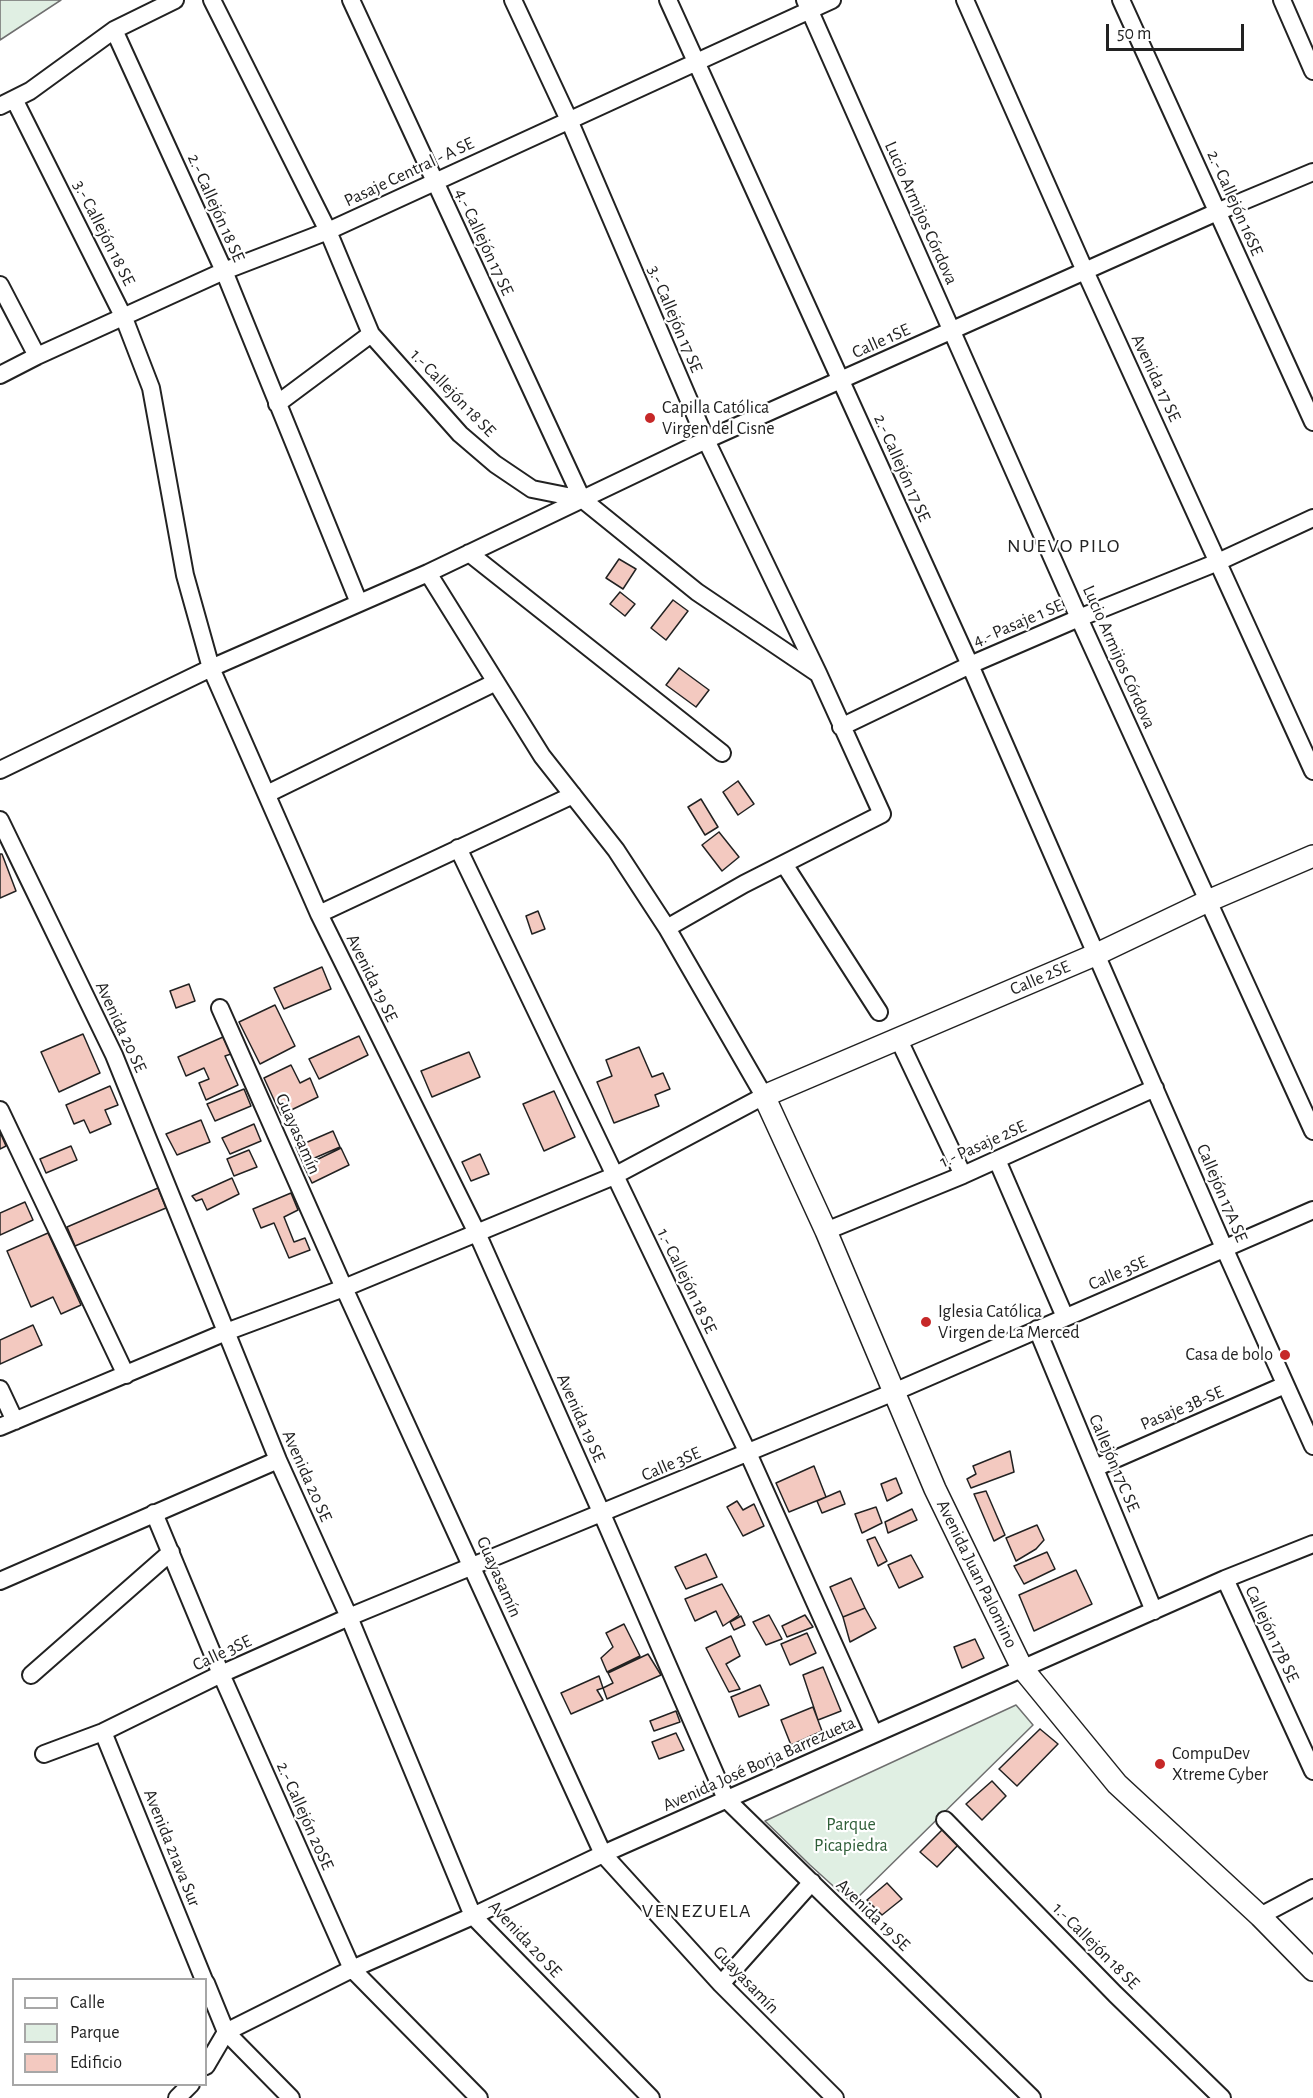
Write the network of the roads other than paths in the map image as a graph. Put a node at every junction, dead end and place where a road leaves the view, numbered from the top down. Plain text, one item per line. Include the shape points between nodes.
1 (175, 0) edge
2 (212, 0) edge
3 (351, 0) edge
4 (513, 0) edge
5 (668, 0) edge
6 (832, 0) edge
7 (965, 0) edge
8 (1121, 0) edge
9 (1282, 0) edge
10 (807, 5) edge
11 (114, 30) junction
12 (697, 62) junction
13 (1313, 71) edge
14 (7, 102) edge
15 (569, 120) junction
16 (1313, 172) edge
17 (434, 182) junction
18 (1217, 212) junction
19 (328, 231) junction
20 (1085, 271) junction
21 (224, 272) junction
22 (0, 285) edge
23 (124, 318) junction
24 (952, 330) junction
25 (370, 334) junction
26 (37, 356) junction
27 (0, 375) edge
28 (841, 380) junction
29 (277, 404) junction
30 (1313, 422) edge
31 (706, 440) junction
32 (582, 500) junction
33 (1313, 518) edge
34 (469, 554) junction
35 (1218, 562) junction
36 (428, 573) junction
37 (359, 603) junction
38 (1079, 618) junction
39 (970, 665) junction
40 (211, 668) junction
41 (818, 673) junction
42 (495, 682) junction
43 (841, 727) junction
44 (722, 753) dead end
45 (0, 770) edge
46 (1313, 771) edge
47 (267, 794) junction
48 (573, 795) junction
49 (0, 820) edge
50 (458, 849) junction
51 (1313, 856) edge
52 (784, 864) junction
53 (1208, 901) junction
54 (319, 914) junction
55 (667, 928) junction
56 (1097, 954) junction
57 (220, 1008) dead end
58 (879, 1012) dead end
59 (898, 1038) junction
60 (1155, 1088) junction
61 (764, 1096) junction
62 (0, 1110) edge
63 (1313, 1131) edge
64 (997, 1160) junction
65 (963, 1175) junction
66 (614, 1176) junction
67 (1313, 1210) edge
68 (826, 1232) junction
69 (477, 1233) junction
70 (1225, 1250) junction
71 (344, 1288) junction
72 (1065, 1317) junction
73 (1037, 1329) junction
74 (226, 1332) junction
75 (126, 1375) junction
76 (1286, 1385) junction
77 (0, 1389) edge
78 (894, 1392) junction
79 (8, 1424) edge
80 (1313, 1446) edge
81 (748, 1453) junction
82 (278, 1460) junction
83 (1095, 1468) junction
84 (154, 1513) junction
85 (602, 1514) junction
86 (1313, 1544) edge
87 (171, 1552) junction
88 (472, 1566) junction
89 (1225, 1579) junction
90 (0, 1581) edge
91 (1154, 1611) junction
92 (349, 1617) junction
93 (1022, 1668) junction
94 (221, 1674) junction
95 (31, 1675) dead end
96 (103, 1732) junction
97 (874, 1734) junction
98 (44, 1754) dead end
99 (1313, 1771) edge
100 (726, 1799) junction
101 (945, 1820) dead end
102 (603, 1854) junction
103 (812, 1882) junction
104 (1313, 1888) edge
105 (473, 1916) junction
106 (1260, 1916) junction
107 (352, 1969) junction
108 (1313, 1970) edge
109 (204, 1978) edge
110 (721, 1984) junction
111 (207, 1986) edge
112 (226, 2032) junction
113 (207, 2064) edge
114 (190, 2086) edge
115 (177, 2098) edge
116 (291, 2098) edge
117 (479, 2098) edge
118 (651, 2098) edge
119 (835, 2098) edge
120 (1032, 2098) edge
121 (1222, 2098) edge

1 - 11 street
2 - 19 street, 1.- Callejón 18 SE
3 - 17 street, 4.- Callejón 17 SE
4 - 15 street, 3.- Callejón 17 SE
5 - 12 street, 2.- Callejón 17 SE
6 - 10 street, Pasaje Central - A SE
7 - 20 street, Avenida 17 SE
8 - 18 street, 2.- Callejón 16SE
9 - 13 street
10 - 12 street, Pasaje Central - A SE
10 - 24 street, Lucio Armijos Córdova
11 - 14 street via 30,91
11 - 21 street, 2.- Callejón 18 SE
12 - 15 street, Pasaje Central - A SE
12 - 28 street, 2.- Callejón 17 SE
14 - 23 street, 3.- Callejón 18 SE
15 - 17 street, Pasaje Central - A SE
15 - 31 street, 3.- Callejón 17 SE
16 - 18 street, Calle 1SE
17 - 19 street, Pasaje Central - A SE
17 - 32 street, 4.- Callejón 17 SE
18 - 20 street, Calle 1SE
18 - 30 street, 2.- Callejón 16SE
19 - 21 street, Pasaje Central - A SE
19 - 25 street, 1.- Callejón 18 SE
20 - 24 street, Calle 1SE
20 - 35 street, Avenida 17 SE
21 - 23 street, Pasaje Central - A SE
21 - 29 street, 2.- Callejón 18 SE
22 - 26 street
23 - 26 street, Pasaje Central - A SE
23 - 40 street, 3.- Callejón 18 SE via 151,388 185,575
24 - 28 street, Calle 1SE
24 - 38 street, Lucio Armijos Córdova
25 - 29 street
25 - 32 street, 1.- Callejón 18 SE via 460,435 495,464 532,489
26 - 27 street, Pasaje Central - A SE
28 - 31 street, Calle 1SE
28 - 39 street, 2.- Callejón 17 SE
29 - 37 street, 2.- Callejón 18 SE
31 - 32 street, Calle 1SE
31 - 41 street, 3.- Callejón 17 SE
32 - 34 street, Calle 1SE
32 - 41 street, 1.- Callejón 18 SE via 697,592
33 - 35 street, 4.- Pasaje 1 SE
34 - 36 street, Calle 1SE
34 - 44 street
35 - 38 street, 4.- Pasaje 1 SE
35 - 46 street, Avenida 17 SE
36 - 37 street, Calle 1SE
36 - 42 street
37 - 40 street, Calle 1SE
38 - 39 street, 4.- Pasaje 1 SE
38 - 53 street, Lucio Armijos Córdova
39 - 43 street, 4.- Pasaje 1 SE
39 - 56 street, 2.- Callejón 17 SE
40 - 45 street, Calle 1SE
40 - 47 street, Avenida 19 SE
41 - 43 street, 3.- Callejón 17 SE
42 - 47 street
42 - 48 street via 542,756
43 - 52 street, 3.- Callejón 17 SE via 882,814
47 - 54 street, Avenida 19 SE
48 - 50 street
48 - 55 street via 616,850
49 - 74 street, Avenida 20 SE via 114,1055
50 - 54 street
50 - 66 street, 1.- Callejón 18 SE
51 - 53 street, Calle 2SE
52 - 55 street
52 - 58 street
53 - 56 street, Calle 2SE
53 - 63 street, Lucio Armijos Córdova
54 - 69 street, Avenida 19 SE
55 - 61 street
56 - 59 street, Calle 2SE
56 - 60 street, Callejón 17A SE
57 - 71 street, Guayasamín
59 - 61 street, Calle 2SE
59 - 65 street
60 - 64 street, 1.- Pasaje 2SE
60 - 70 street, Callejón 17A SE
61 - 66 street
61 - 68 street, Avenida Juan Palomino
62 - 75 street
64 - 65 street, 1.- Pasaje 2SE
64 - 72 street
65 - 68 street, 1.- Pasaje 2SE
66 - 69 street
66 - 81 street, 1.- Callejón 18 SE
67 - 70 street, Calle 3SE
68 - 78 street, Avenida Juan Palomino
69 - 71 street
69 - 85 street, Avenida 19 SE
70 - 72 street, Calle 3SE
70 - 76 street, Callejón 17A SE
71 - 74 street
71 - 88 street, Guayasamín
72 - 73 street, Calle 3SE
73 - 78 street, Calle 3SE
73 - 83 street, Callejón 17C SE
74 - 75 street
74 - 82 street, Avenida 20 SE
75 - 79 street
76 - 80 street, Callejón 17A SE
76 - 83 street, Pasaje 3B-SE
77 - 79 street
78 - 81 street, Calle 3SE
78 - 93 street, Avenida Juan Palomino via 935,1489
81 - 85 street, Calle 3SE
81 - 97 street, 1.- Callejón 18 SE
82 - 84 street
82 - 92 street, Avenida 20 SE
83 - 91 street, Callejón 17C SE
84 - 87 street, 2.- Callejón 20SE
84 - 90 street
85 - 88 street, Calle 3SE
85 - 100 street, Avenida 19 SE
86 - 89 street, Avenida José Borja Barrezueta
87 - 94 street, 2.- Callejón 20SE
87 - 95 street
88 - 92 street, Calle 3SE
88 - 102 street, Guayasamín
89 - 91 street, Avenida José Borja Barrezueta
89 - 99 street, Callejón 17B SE
91 - 93 street, Avenida José Borja Barrezueta
92 - 94 street, Calle 3SE
92 - 105 street, Avenida 20 SE
93 - 97 street, Avenida José Borja Barrezueta
93 - 106 street, Avenida Juan Palomino via 1116,1784
94 - 96 street, Calle 3SE
94 - 107 street, 2.- Callejón 20SE
96 - 98 street, Calle 3SE
96 - 109 street, Avenida 21ava Sur
97 - 100 street, Avenida José Borja Barrezueta
100 - 102 street, Avenida José Borja Barrezueta
100 - 103 street, Avenida 19 SE
101 - 121 street, 1.- Callejón 18 SE
102 - 105 street, Avenida José Borja Barrezueta
102 - 110 street, Guayasamín
103 - 110 street
103 - 120 street, Avenida 19 SE
104 - 106 street
105 - 107 street, Avenida José Borja Barrezueta
105 - 118 street, Avenida 20 SE
106 - 108 street, Avenida Juan Palomino
107 - 112 street, Avenida José Borja Barrezueta
107 - 117 street, 2.- Callejón 20SE
110 - 119 street, Guayasamín
111 - 112 street, Avenida 21ava Sur
112 - 113 street
112 - 116 street, Avenida 21ava Sur
114 - 115 street

